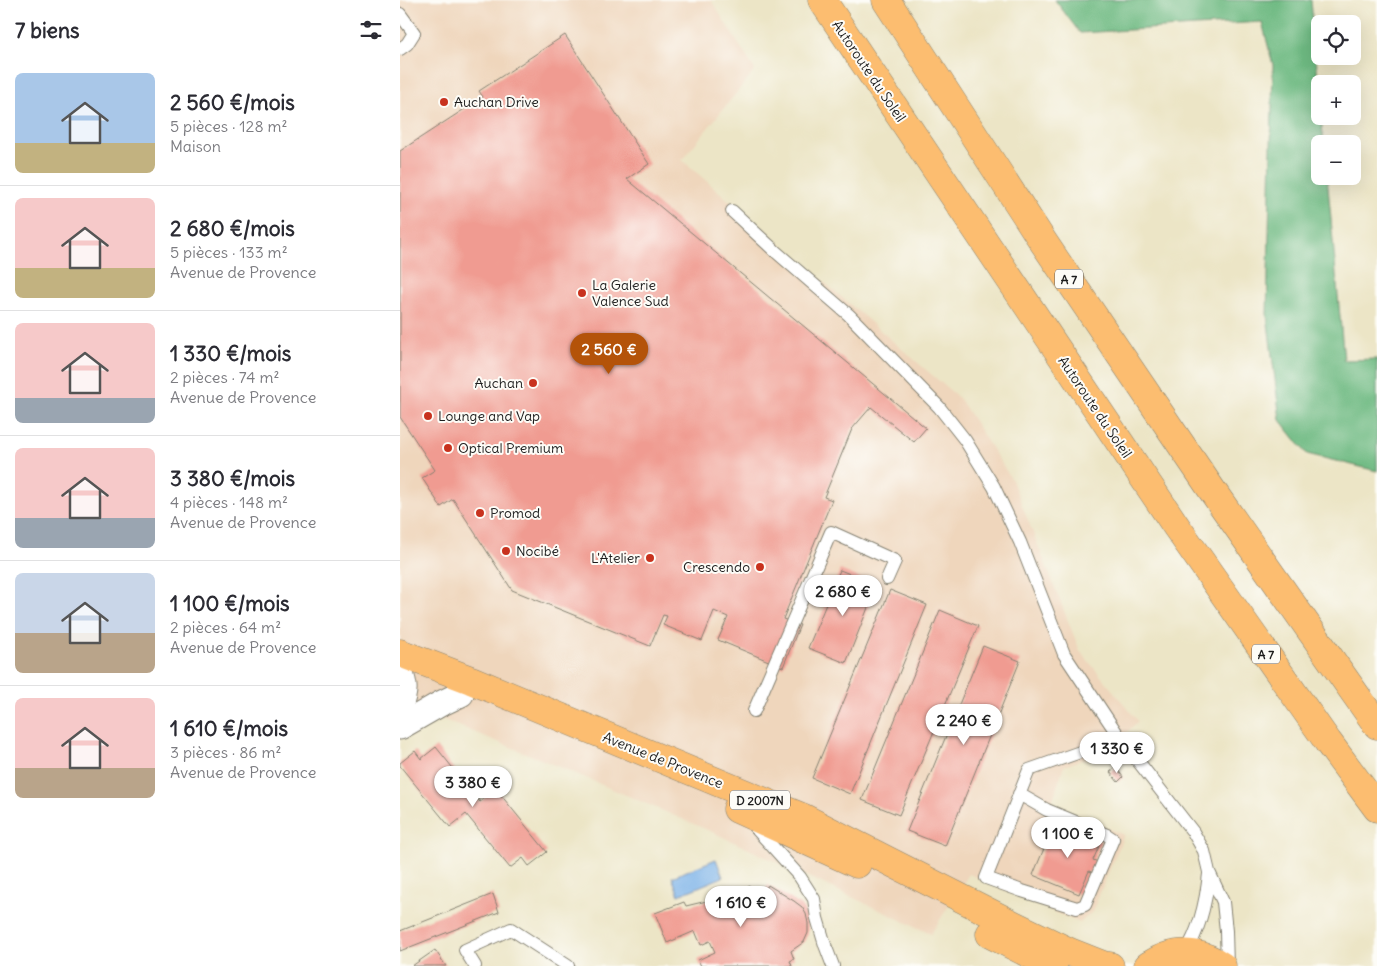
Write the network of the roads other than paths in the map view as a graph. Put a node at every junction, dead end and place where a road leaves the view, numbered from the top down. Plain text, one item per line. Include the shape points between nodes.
1 (886, 0) edge
2 (823, 2) edge
3 (400, 14) edge
4 (400, 49) edge
5 (732, 211) dead end
6 (888, 580) dead end
7 (400, 653) edge
8 (400, 672) edge
9 (461, 694) junction
10 (400, 706) edge
11 (754, 712) dead end
12 (1377, 725) edge
13 (400, 727) edge
14 (1120, 738) junction
15 (1019, 794) junction
16 (1377, 808) edge
17 (738, 810) junction
18 (1209, 872) junction
19 (1185, 953) junction
20 (476, 966) edge
21 (568, 966) edge
22 (833, 966) edge
23 (1053, 966) edge
24 (1110, 966) edge
25 (1148, 966) edge
26 (1222, 966) edge
27 (1227, 966) edge

1 - 12 main road, A 7 via 1044,243
2 - 16 main road, Autoroute du Soleil / A 7 via 1171,519
3 - 4 lane via 414,33
5 - 14 lane via 849,315 939,407 964,440 994,487 1020,542 1064,654
6 - 11 lane via 895,561 831,532
7 - 24 main road, Avenue de Provence / D 2007N via 804,818 1014,925 1070,952
8 - 9 main road, Avenue de Provence / D 2007N
8 - 10 street via 405,682
9 - 13 street
9 - 17 main road, Avenue de Provence / D 2007N
14 - 15 lane via 1029,770
14 - 18 lane via 1193,832 1204,851
15 - 15 lane via 1113,839 1085,905 1077,908 986,878
17 - 22 lane via 800,877 814,899
17 - 23 main road, Avenue de Provence / D 2007N via 854,863
18 - 19 lane via 1206,900 1193,941
18 - 27 lane via 1223,902
19 - 25 main road via 1165,957
19 - 26 main road via 1200,955
20 - 21 lane via 465,950 511,929

